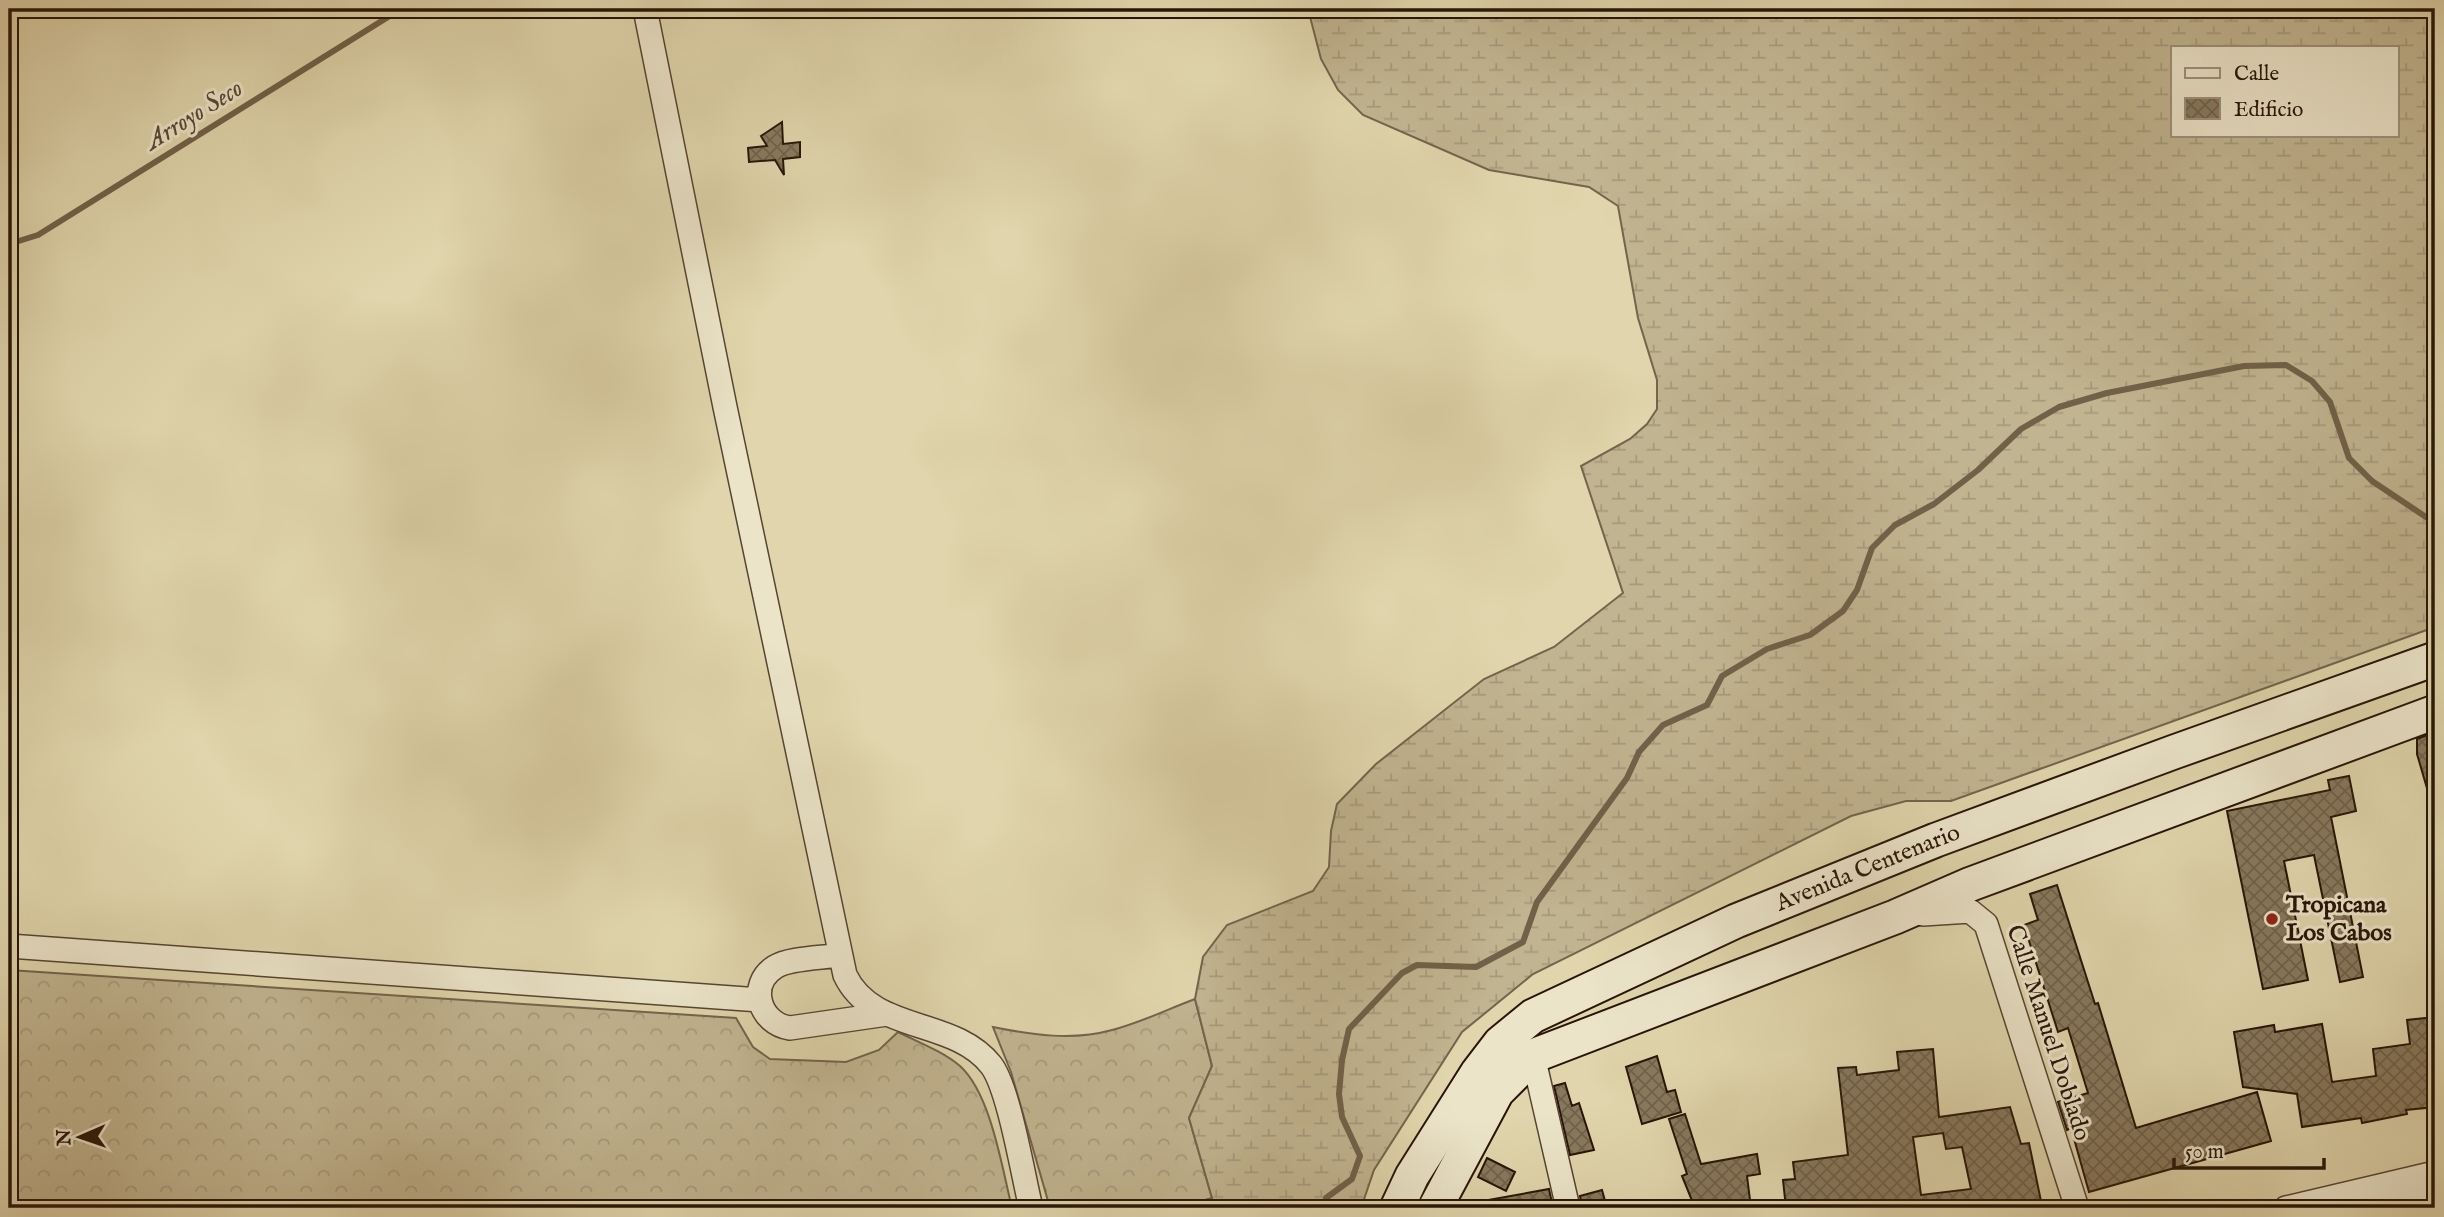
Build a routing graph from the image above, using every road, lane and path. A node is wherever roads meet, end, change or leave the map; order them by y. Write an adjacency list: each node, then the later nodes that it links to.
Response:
1 (645, 9): 6 (street)
2 (2435, 659): 13 (main road, Avenida Centenario)
3 (2435, 712): 4 (main road)
4 (1895, 917): 9 (main road); 16 (street, Calle Manuel Doblado)
5 (9, 946): 7 (street)
6 (840, 955): 7 (street); 8 (street)
7 (760, 1000): 8 (street)
8 (887, 1014): 12 (street)
9 (1533, 1056): 14 (main road); 15 (street)
10 (2435, 1173): 17 (street)
11 (2435, 1195): 18 (street)
12 (1031, 1208)
13 (1397, 1208)
14 (1435, 1208)
15 (1568, 1208)
16 (2077, 1208)
17 (2286, 1208)
18 (2379, 1208)

